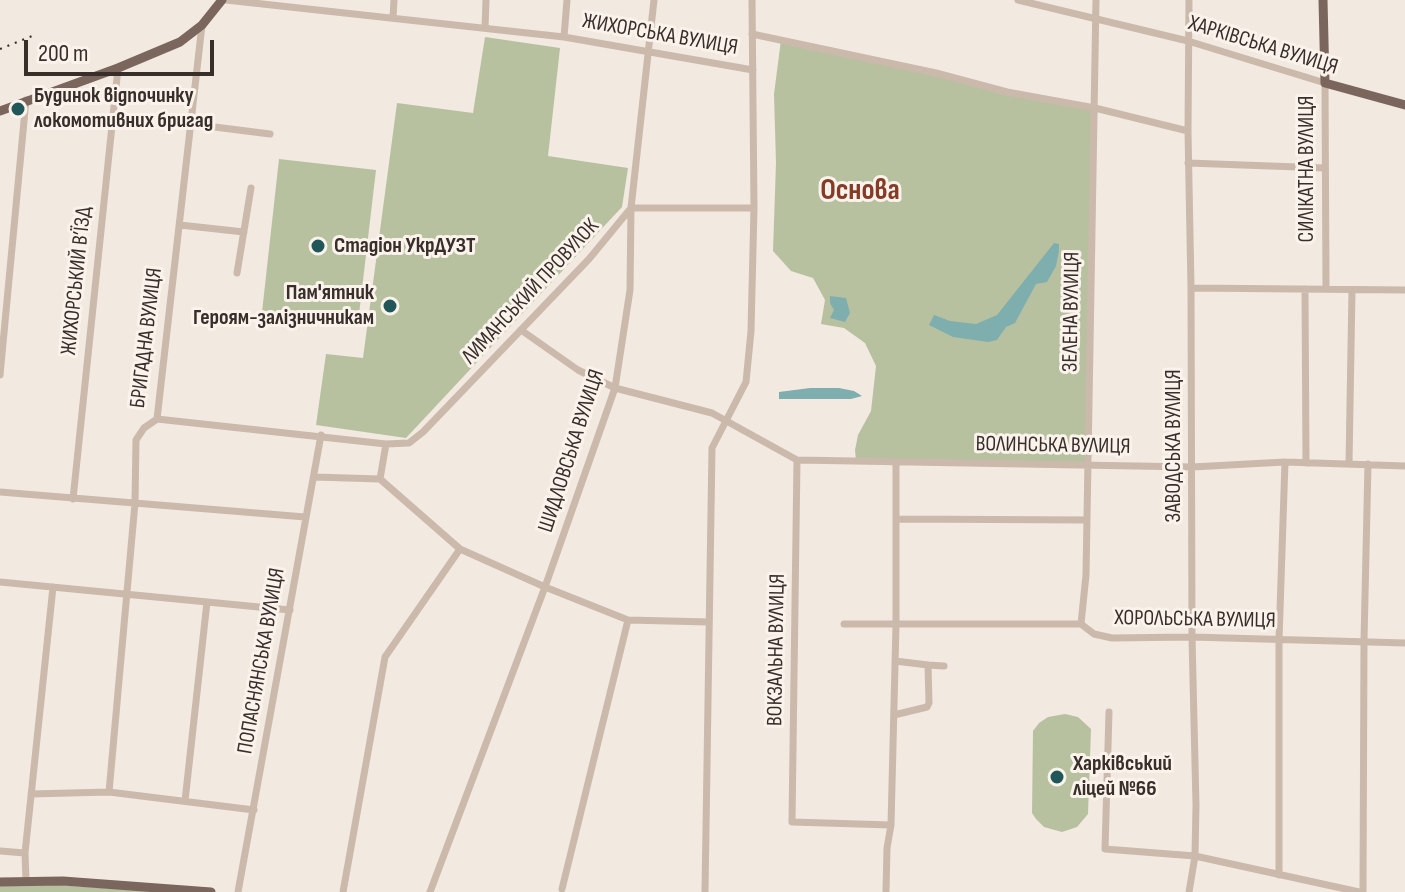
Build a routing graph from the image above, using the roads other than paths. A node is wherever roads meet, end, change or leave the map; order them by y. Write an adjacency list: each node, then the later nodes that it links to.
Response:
1 (224, 0): 11 (street, ЖИХОРСЬКА ВУЛИЦЯ); 13 (main road)
2 (394, 0): 11 (street)
3 (486, 0): 14 (street)
4 (567, 0): 16 (street)
5 (654, 0): 18 (street, ШИДЛОВСЬКА ВУЛИЦЯ)
6 (752, 0): 15 (street)
7 (1018, 0): 12 (street, ХАРКІВСЬКА ВУЛИЦЯ)
8 (1096, 0): 12 (street, ЗЕЛЕНА ВУЛИЦЯ)
9 (1189, 0): 17 (street, ЗАВОДСЬКА ВУЛИЦЯ)
10 (1323, 0): 21 (main road, СИЛІКАТНА ВУЛИЦЯ)
11 (393, 18): 14 (street, ЖИХОРСЬКА ВУЛИЦЯ)
12 (1096, 20): 17 (street, ХАРКІВСЬКА ВУЛИЦЯ); 24 (street, ЗЕЛЕНА ВУЛИЦЯ)
13 (202, 25): 19 (main road); 26 (street, БРИГАДНА ВУЛИЦЯ)
14 (485, 28): 16 (street, ЖИХОРСЬКА ВУЛИЦЯ)
15 (752, 34): 20 (street); 24 (street, ЖИХОРСЬКА ВУЛИЦЯ)
16 (564, 37): 18 (street, ЖИХОРСЬКА ВУЛИЦЯ)
17 (1188, 41): 21 (street, ХАРКІВСЬКА ВУЛИЦЯ); 27 (street, ЗАВОДСЬКА ВУЛИЦЯ)
18 (647, 51): 20 (street, ЖИХОРСЬКА ВУЛИЦЯ); 32 (street, ШИДЛОВСЬКА ВУЛИЦЯ)
19 (118, 68): 22 (main road); 61 (street, ЖИХОРСЬКИЙ В’ЇЗД)
20 (753, 70): 33 (street)
21 (1325, 83): 23 (main road, ХАРКІВСЬКА ВУЛИЦЯ); 30 (street, СИЛІКАТНА ВУЛИЦЯ)
22 (26, 100): 25 (main road); 43 (street)
23 (1405, 105)
24 (1095, 108): 27 (street, ЖИХОРСЬКА ВУЛИЦЯ); 54 (street, ЗЕЛЕНА ВУЛИЦЯ)
25 (0, 111)
26 (191, 124): 28 (street); 34 (street, БРИГАДНА ВУЛИЦЯ)
27 (1188, 131): 29 (street, ЗАВОДСЬКА ВУЛИЦЯ)
28 (270, 134)
29 (1188, 163): 30 (street); 37 (street, ЗАВОДСЬКА ВУЛИЦЯ)
30 (1325, 168): 39 (street, СИЛІКАТНА ВУЛИЦЯ)
31 (251, 188): 35 (street)
32 (631, 208): 33 (street); 42 (street, ЛИМАНСЬКИЙ ПРОВУЛОК); 44 (street, ШИДЛОВСЬКА ВУЛИЦЯ)
33 (754, 208): 46 (street)
34 (180, 225): 35 (street); 45 (street, БРИГАДНА ВУЛИЦЯ)
35 (244, 232): 36 (street)
36 (237, 273)
37 (1191, 288): 38 (street); 57 (street, ЗАВОДСЬКА ВУЛИЦЯ)
38 (1305, 289): 39 (street); 52 (street)
39 (1326, 289): 40 (street)
40 (1352, 290): 41 (street); 53 (street)
41 (1405, 290)
42 (521, 330): 44 (street); 48 (street, ЛИМАНСЬКИЙ ПРОВУЛОК)
43 (0, 375)
44 (615, 388): 46 (street); 69 (street, ШИДЛОВСЬКА ВУЛИЦЯ)
45 (157, 419): 47 (street); 62 (street, БРИГАДНА ВУЛИЦЯ)
46 (726, 422): 49 (street); 74 (street)
47 (321, 435): 48 (street); 58 (street, ПОПАСНЯНСЬКА ВУЛИЦЯ)
48 (386, 444): 59 (street)
49 (797, 460): 50 (street, ВОЛИНСЬКА ВУЛИЦЯ); 91 (street, ВОКЗАЛЬНА ВУЛИЦЯ)
50 (896, 462): 54 (street, ВОЛИНСЬКА ВУЛИЦЯ); 64 (street)
51 (1285, 462): 52 (street, ВОЛИНСЬКА ВУЛИЦЯ); 57 (street, ВОЛИНСЬКА ВУЛИЦЯ); 79 (street)
52 (1306, 463): 53 (street, ВОЛИНСЬКА ВУЛИЦЯ)
53 (1349, 463): 55 (street, ВОЛИНСЬКА ВУЛИЦЯ)
54 (1087, 464): 57 (street, ВОЛИНСЬКА ВУЛИЦЯ); 65 (street, ЗЕЛЕНА ВУЛИЦЯ)
55 (1368, 464): 56 (street, ВОЛИНСЬКА ВУЛИЦЯ); 80 (street)
56 (1405, 466)
57 (1192, 467): 78 (street, ЗАВОДСЬКА ВУЛИЦЯ)
58 (314, 477): 59 (street); 63 (street, ПОПАСНЯНСЬКА ВУЛИЦЯ)
59 (380, 479): 66 (street)
60 (0, 492): 61 (street)
61 (73, 499): 62 (street)
62 (135, 503): 63 (street); 70 (street, БРИГАДНА ВУЛИЦЯ)
63 (305, 517): 72 (street, ПОПАСНЯНСЬКА ВУЛИЦЯ)
64 (897, 519): 65 (street); 77 (street)
65 (1087, 520): 76 (street, ЗЕЛЕНА ВУЛИЦЯ)
66 (460, 549): 69 (street); 101 (street)
67 (0, 582): 68 (street)
68 (53, 587): 70 (street); 88 (street)
69 (545, 587): 73 (street); 102 (street, ШИДЛОВСЬКА ВУЛИЦЯ)
70 (127, 595): 71 (street); 87 (street, БРИГАДНА ВУЛИЦЯ)
71 (207, 602): 72 (street); 89 (street)
72 (290, 610): 90 (street, ПОПАСНЯНСЬКА ВУЛИЦЯ)
73 (628, 620): 74 (street); 98 (street)
74 (709, 622): 103 (street)
75 (844, 624): 77 (street, ХОРОЛЬСЬКА ВУЛИЦЯ)
76 (1081, 624): 77 (street, ХОРОЛЬСЬКА ВУЛИЦЯ); 78 (street, ХОРОЛЬСЬКА ВУЛИЦЯ)
77 (896, 625): 82 (street)
78 (1192, 637): 79 (street, ХОРОЛЬСЬКА ВУЛИЦЯ); 94 (street, ЗАВОДСЬКА ВУЛИЦЯ)
79 (1279, 640): 80 (street, ХОРОЛЬСЬКА ВУЛИЦЯ); 95 (street)
80 (1364, 641): 81 (street, ХОРОЛЬСЬКА ВУЛИЦЯ); 106 (street)
81 (1405, 643)
82 (895, 661): 83 (street); 86 (street)
83 (928, 665): 84 (street); 86 (street)
84 (944, 666)
85 (1109, 712): 94 (street)
86 (894, 715): 91 (street)
87 (109, 792): 88 (street); 89 (street)
88 (31, 794): 93 (street)
89 (185, 801): 90 (street)
90 (254, 810): 100 (street, ПОПАСНЯНСЬКА ВУЛИЦЯ)
91 (891, 825): 104 (street)
92 (0, 851): 93 (street)
93 (25, 853): 96 (street)
94 (1195, 856): 95 (street); 105 (street, ЗАВОДСЬКА ВУЛИЦЯ)
95 (1279, 875): 106 (street)
96 (26, 880): 97 (main road); 99 (main road)
97 (0, 882)
98 (562, 889)
99 (211, 892)
100 (238, 892)
101 (343, 892)
102 (430, 892)
103 (705, 892)
104 (886, 892)
105 (1189, 892)
106 (1361, 892)

